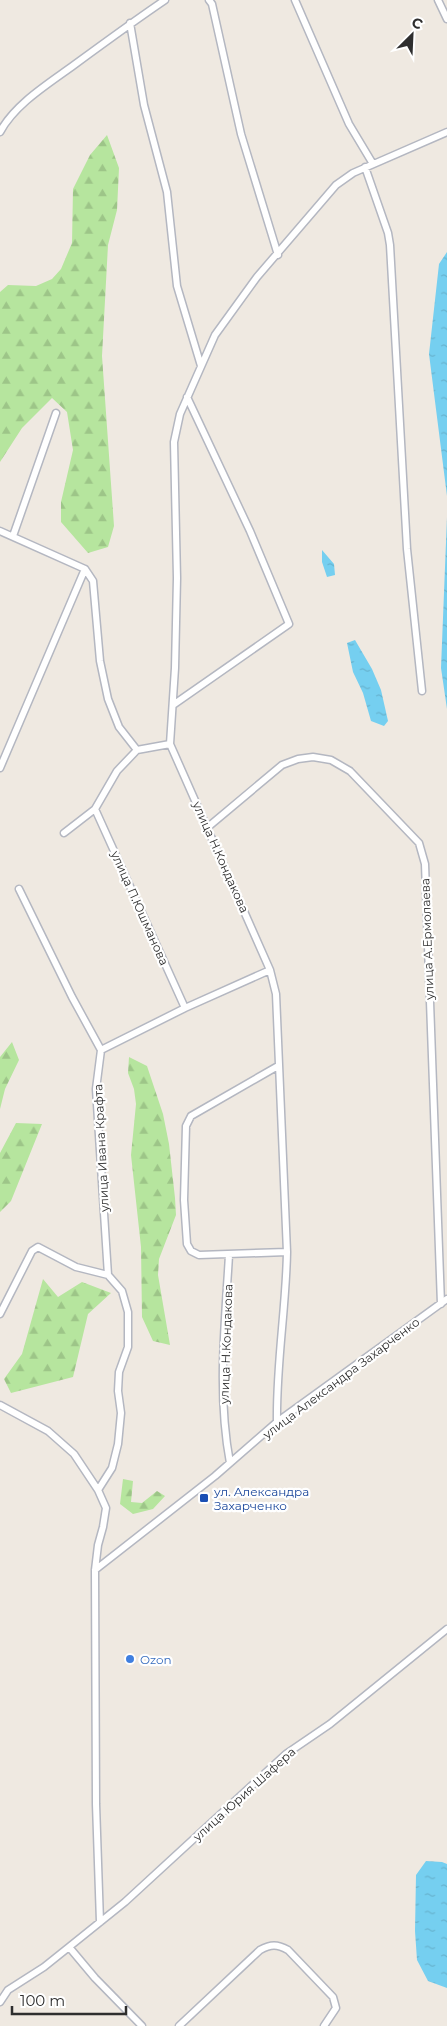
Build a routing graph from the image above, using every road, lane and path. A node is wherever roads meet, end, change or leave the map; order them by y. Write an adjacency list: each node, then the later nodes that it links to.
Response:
1 (165, 0): 6 (street)
2 (209, 0): 11 (street)
3 (295, 0): 9 (street)
4 (438, 0): 5 (street)
5 (447, 19)
6 (130, 23): 7 (street); 12 (street)
7 (0, 132)
8 (447, 132): 9 (street)
9 (373, 164): 10 (street)
10 (365, 167): 11 (street); 18 (street)
11 (278, 255): 12 (street)
12 (200, 366): 13 (street)
13 (187, 397): 19 (street); 19 (street)
14 (56, 413): 16 (street)
15 (0, 531): 16 (street)
16 (13, 536): 17 (street)
17 (85, 568): 21 (street); 22 (street)
18 (422, 691)
19 (173, 705): 20 (street)
20 (170, 744): 21 (street); 24 (street, улица Н.Кондакова)
21 (137, 750): 23 (street)
22 (0, 768)
23 (95, 809): 25 (street); 28 (street, улица П.Юшманова)
24 (208, 827): 27 (street, улица Н.Кондакова); 35 (street, улица А.Ермолаева)
25 (64, 833)
26 (19, 889): 29 (street)
27 (270, 970): 28 (street); 30 (street, улица Н.Кондакова)
28 (185, 1008): 29 (street)
29 (101, 1050): 33 (street, улица Ивана Крафта)
30 (278, 1066): 31 (street, улица Н.Кондакова); 32 (street)
31 (287, 1252): 32 (street); 38 (street, улица Н.Кондакова)
32 (229, 1255): 39 (street, улица Н.Кондакова)
33 (108, 1275): 36 (street); 40 (street)
34 (447, 1298): 35 (street, улица Александра Захарченко)
35 (441, 1304): 38 (street, улица Александра Захарченко)
36 (0, 1314)
37 (0, 1404): 40 (street)
38 (277, 1422): 39 (street, улица Александра Захарченко)
39 (230, 1462): 41 (street, улица Александра Захарченко)
40 (98, 1490): 41 (street)
41 (95, 1570): 43 (street)
42 (447, 1629): 43 (street, улица Юрия Шафера)
43 (100, 1922): 44 (street, улица Юрия Шафера)
44 (69, 1947): 45 (street, улица Юрия Шафера); 46 (street)
45 (0, 2002)
46 (142, 2026)
47 (179, 2026): 48 (street)
48 (324, 2026)

